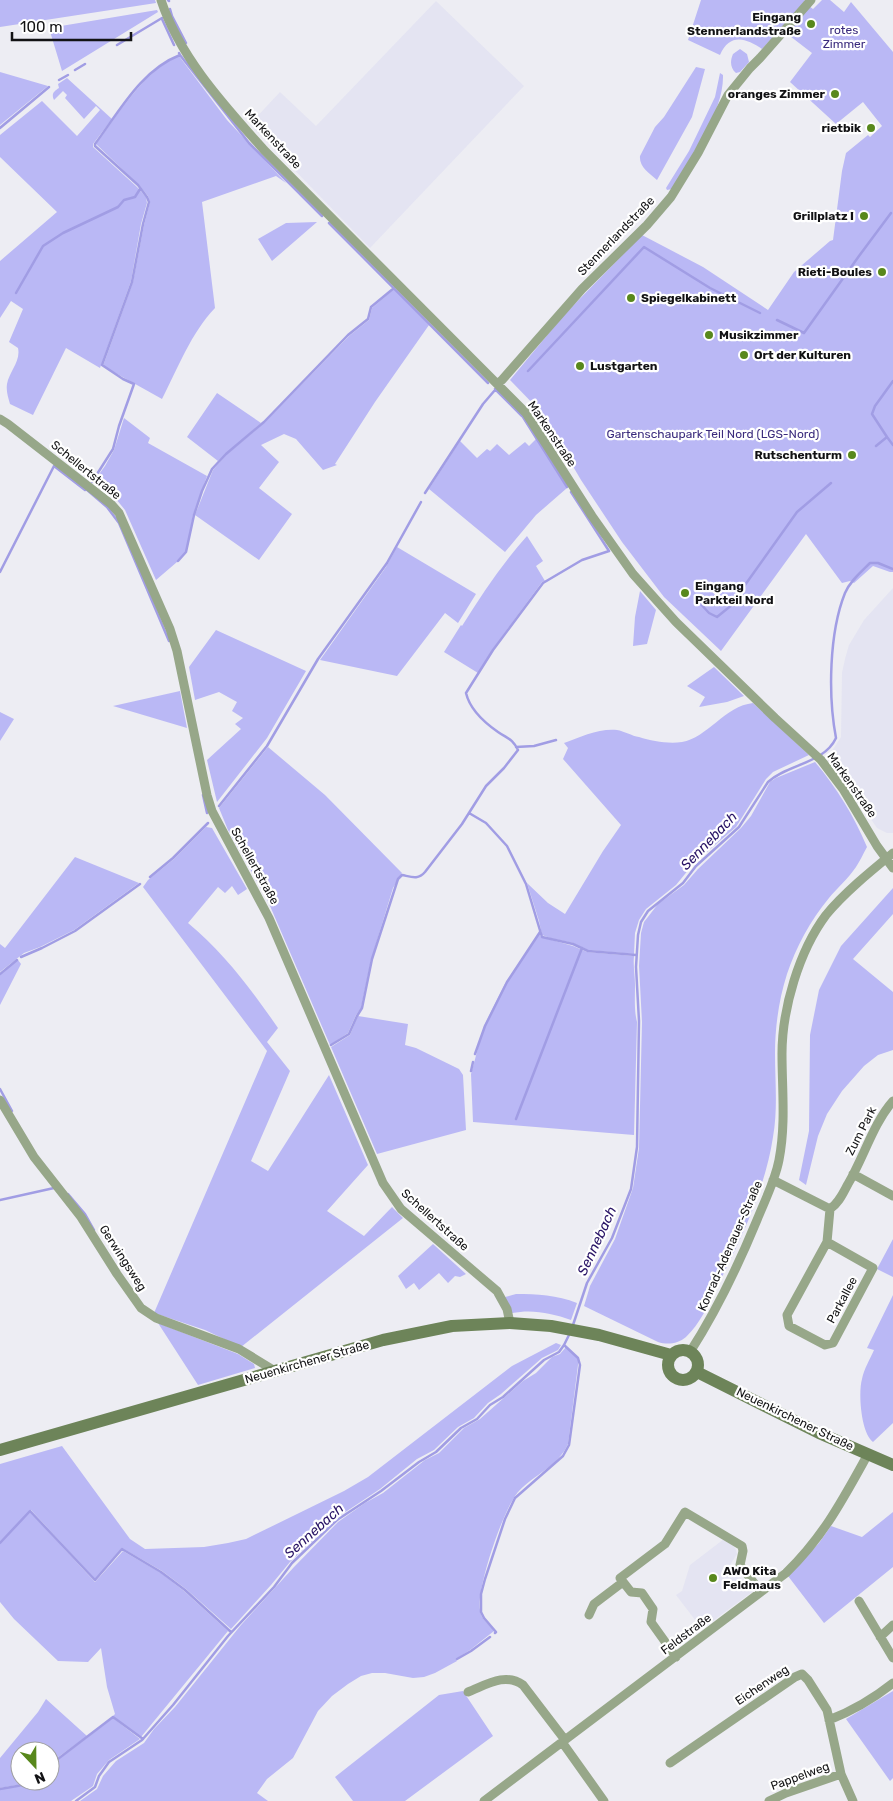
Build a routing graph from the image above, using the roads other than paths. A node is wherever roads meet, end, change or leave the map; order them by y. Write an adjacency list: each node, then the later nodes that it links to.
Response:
1 (161, 0): 3 (street, Markenstraße)
2 (810, 0): 3 (street, Stennerlandstraße)
3 (497, 384): 5 (street, Markenstraße)
4 (0, 419): 14 (street, Schellertstraße)
5 (889, 856): 6 (street, Markenstraße); 10 (street, Konrad-Adenauer-Straße)
6 (893, 868)
7 (0, 1100): 17 (street, Gerwingsweg)
8 (893, 1101): 9 (street, Zum Park)
9 (854, 1174): 11 (street, Zum Park); 12 (street, Zum Park)
10 (774, 1180): 12 (street); 15 (street, Konrad-Adenauer-Straße)
11 (893, 1196)
12 (830, 1209): 13 (street, Parkallee)
13 (827, 1242): 13 (street, Parkallee)
14 (510, 1323): 16 (street, Neuenkirchener Straße); 17 (street, Neuenkirchener Straße)
15 (690, 1352): 16 (street); 18 (street)
16 (669, 1360): 18 (street)
17 (275, 1371): 19 (street, Neuenkirchener Straße)
18 (697, 1372): 20 (street, Neuenkirchener Straße)
19 (0, 1450)
20 (868, 1454): 21 (street, Neuenkirchener Straße); 23 (street, Feldstraße)
21 (893, 1465)
22 (623, 1582): 23 (street); 25 (street); 28 (street)
23 (761, 1592): 28 (street, Feldstraße)
24 (859, 1601): 27 (street)
25 (589, 1615)
26 (893, 1626): 27 (street)
27 (880, 1637): 29 (street)
28 (676, 1657): 33 (street, Feldstraße)
29 (893, 1658)
30 (893, 1683): 32 (street)
31 (468, 1692): 33 (street)
32 (829, 1720): 34 (street, Eichenweg); 35 (street, Eichenweg)
33 (563, 1741): 36 (street, Feldstraße); 37 (street)
34 (670, 1763)
35 (841, 1774): 38 (street, Pappelweg); 39 (street, Eichenweg)
36 (484, 1801)
37 (604, 1801)
38 (769, 1801)
39 (853, 1801)

